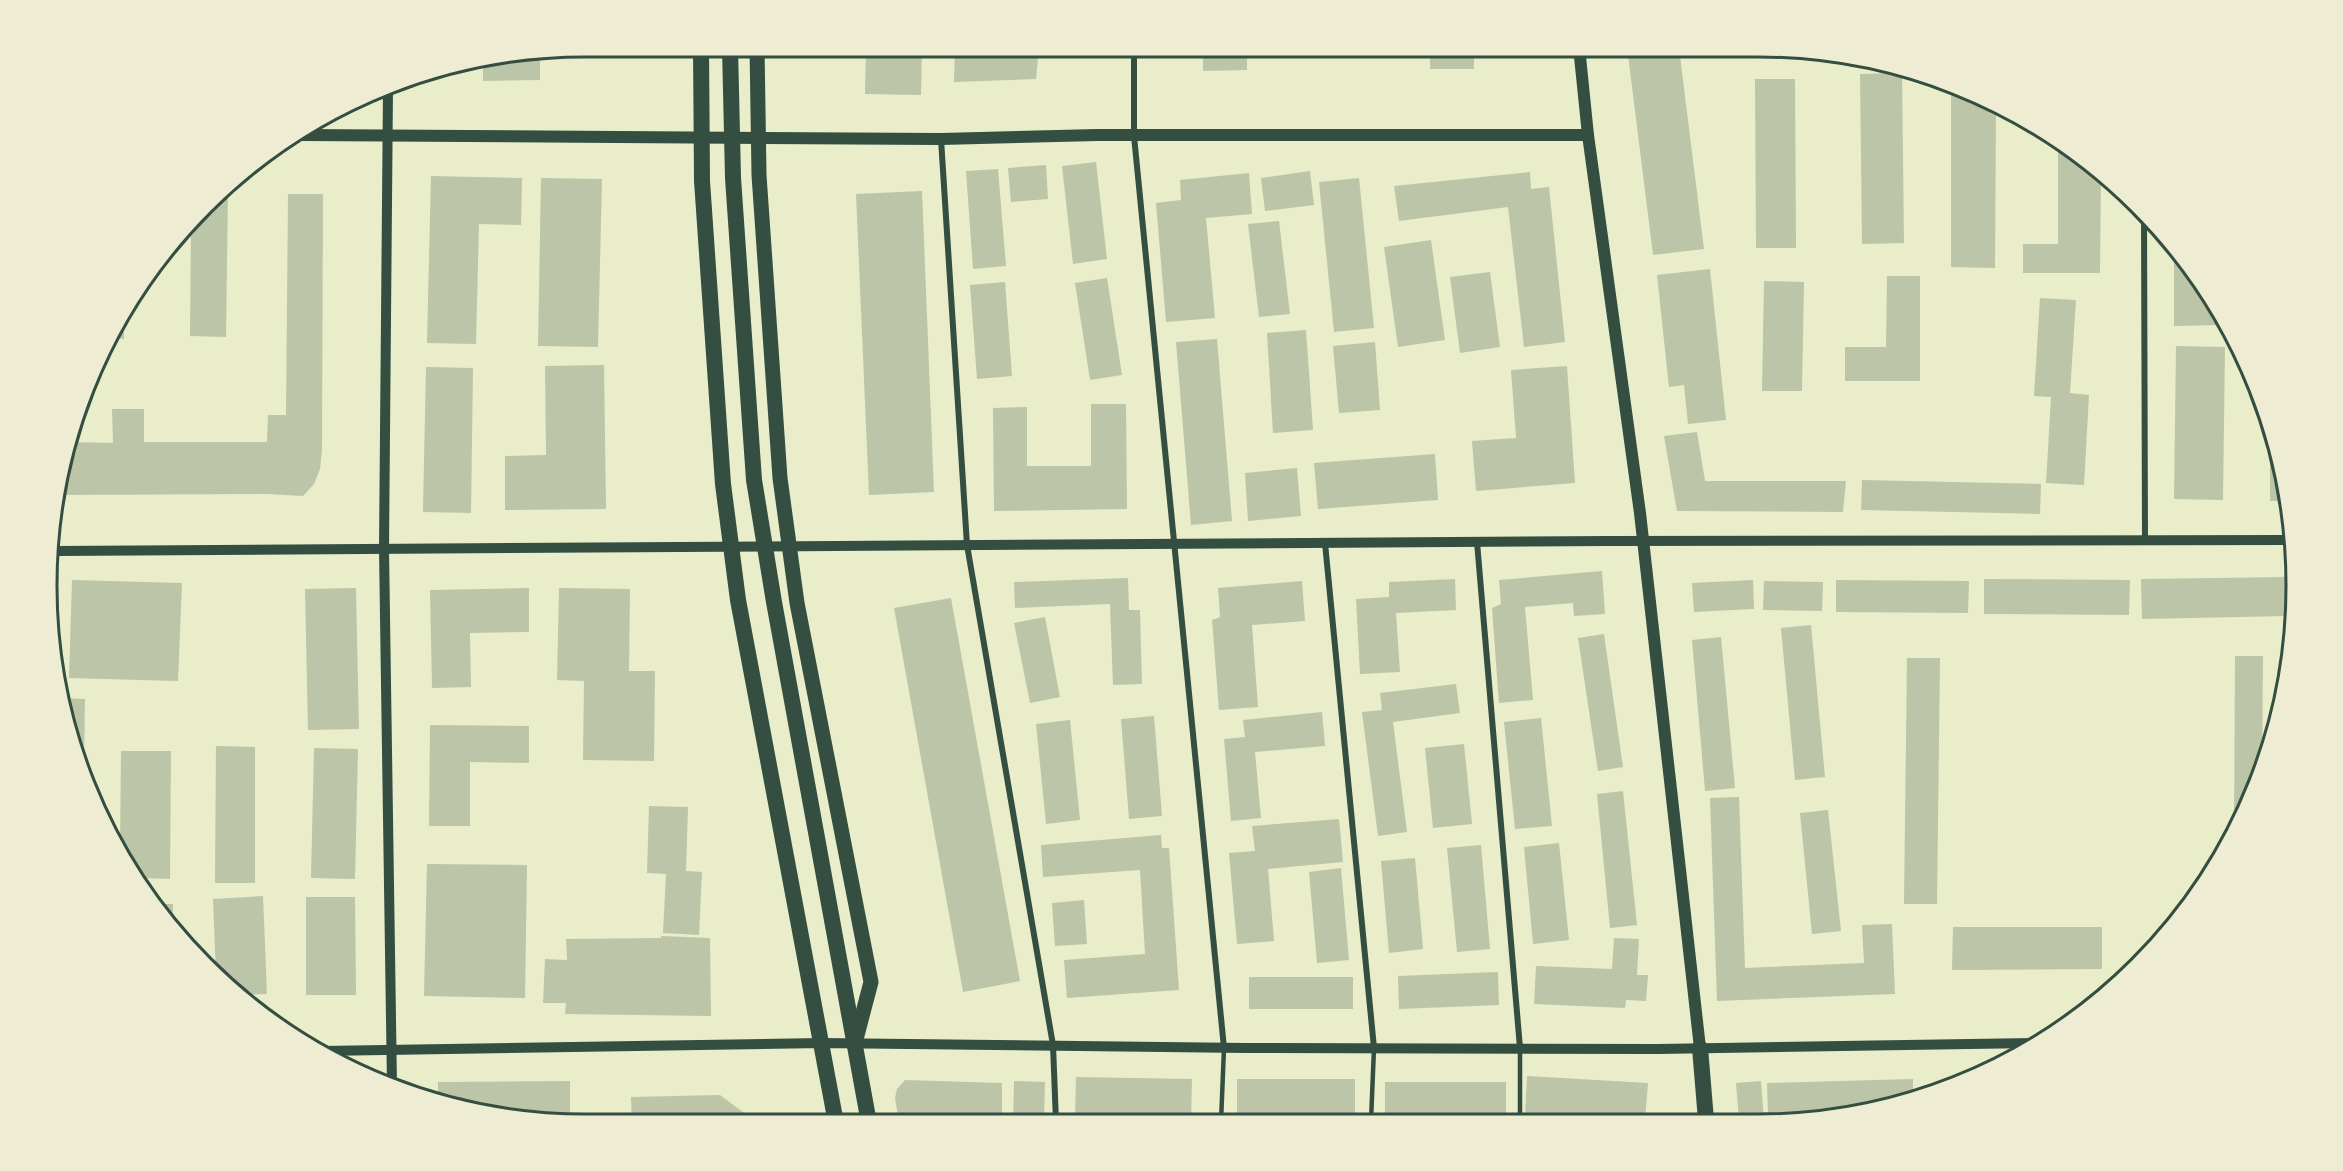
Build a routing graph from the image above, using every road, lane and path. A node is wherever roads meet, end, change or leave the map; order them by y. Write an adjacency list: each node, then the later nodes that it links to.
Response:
1 (701, 57): 11 (highway)
2 (730, 57): 12 (highway)
3 (757, 57): 13 (main road)
4 (1134, 57): 10 (street)
5 (1580, 57): 8 (main road)
6 (388, 95): 9 (street)
7 (310, 135): 9 (main road)
8 (1588, 135): 10 (main road); 17 (main road)
9 (388, 136): 11 (main road); 26 (street)
10 (1134, 136): 14 (main road); 21 (street)
11 (702, 138): 12 (main road); 24 (highway)
12 (732, 138): 13 (main road); 25 (highway)
13 (758, 138): 14 (main road); 23 (main road)
14 (940, 139): 22 (street)
15 (2144, 226): 18 (street)
16 (2284, 540): 18 (street)
17 (1643, 541): 18 (street); 19 (street); 35 (main road)
18 (2145, 541)
19 (1477, 542): 20 (street); 34 (street)
20 (1324, 543): 21 (street); 33 (street)
21 (1173, 544): 22 (street); 32 (street)
22 (967, 545): 23 (street); 31 (street)
23 (790, 546): 25 (street); 30 (main road)
24 (731, 547): 25 (street); 26 (street); 28 (highway)
25 (765, 547): 30 (highway)
26 (384, 549): 27 (street); 37 (street)
27 (58, 551)
28 (821, 1043): 30 (street); 37 (street); 39 (highway)
29 (2022, 1043): 35 (street)
30 (855, 1044): 31 (street); 40 (highway)
31 (1053, 1045): 32 (street); 41 (street)
32 (1224, 1048): 33 (street); 42 (lane)
33 (1374, 1048): 34 (street); 43 (lane)
34 (1520, 1048): 35 (street); 44 (lane)
35 (1700, 1048): 45 (highway)
36 (336, 1051): 37 (street)
37 (392, 1051): 38 (street)
38 (392, 1077)
39 (834, 1114)
40 (868, 1114)
41 (1056, 1114)
42 (1221, 1114)
43 (1371, 1114)
44 (1520, 1114)
45 (1706, 1114)

